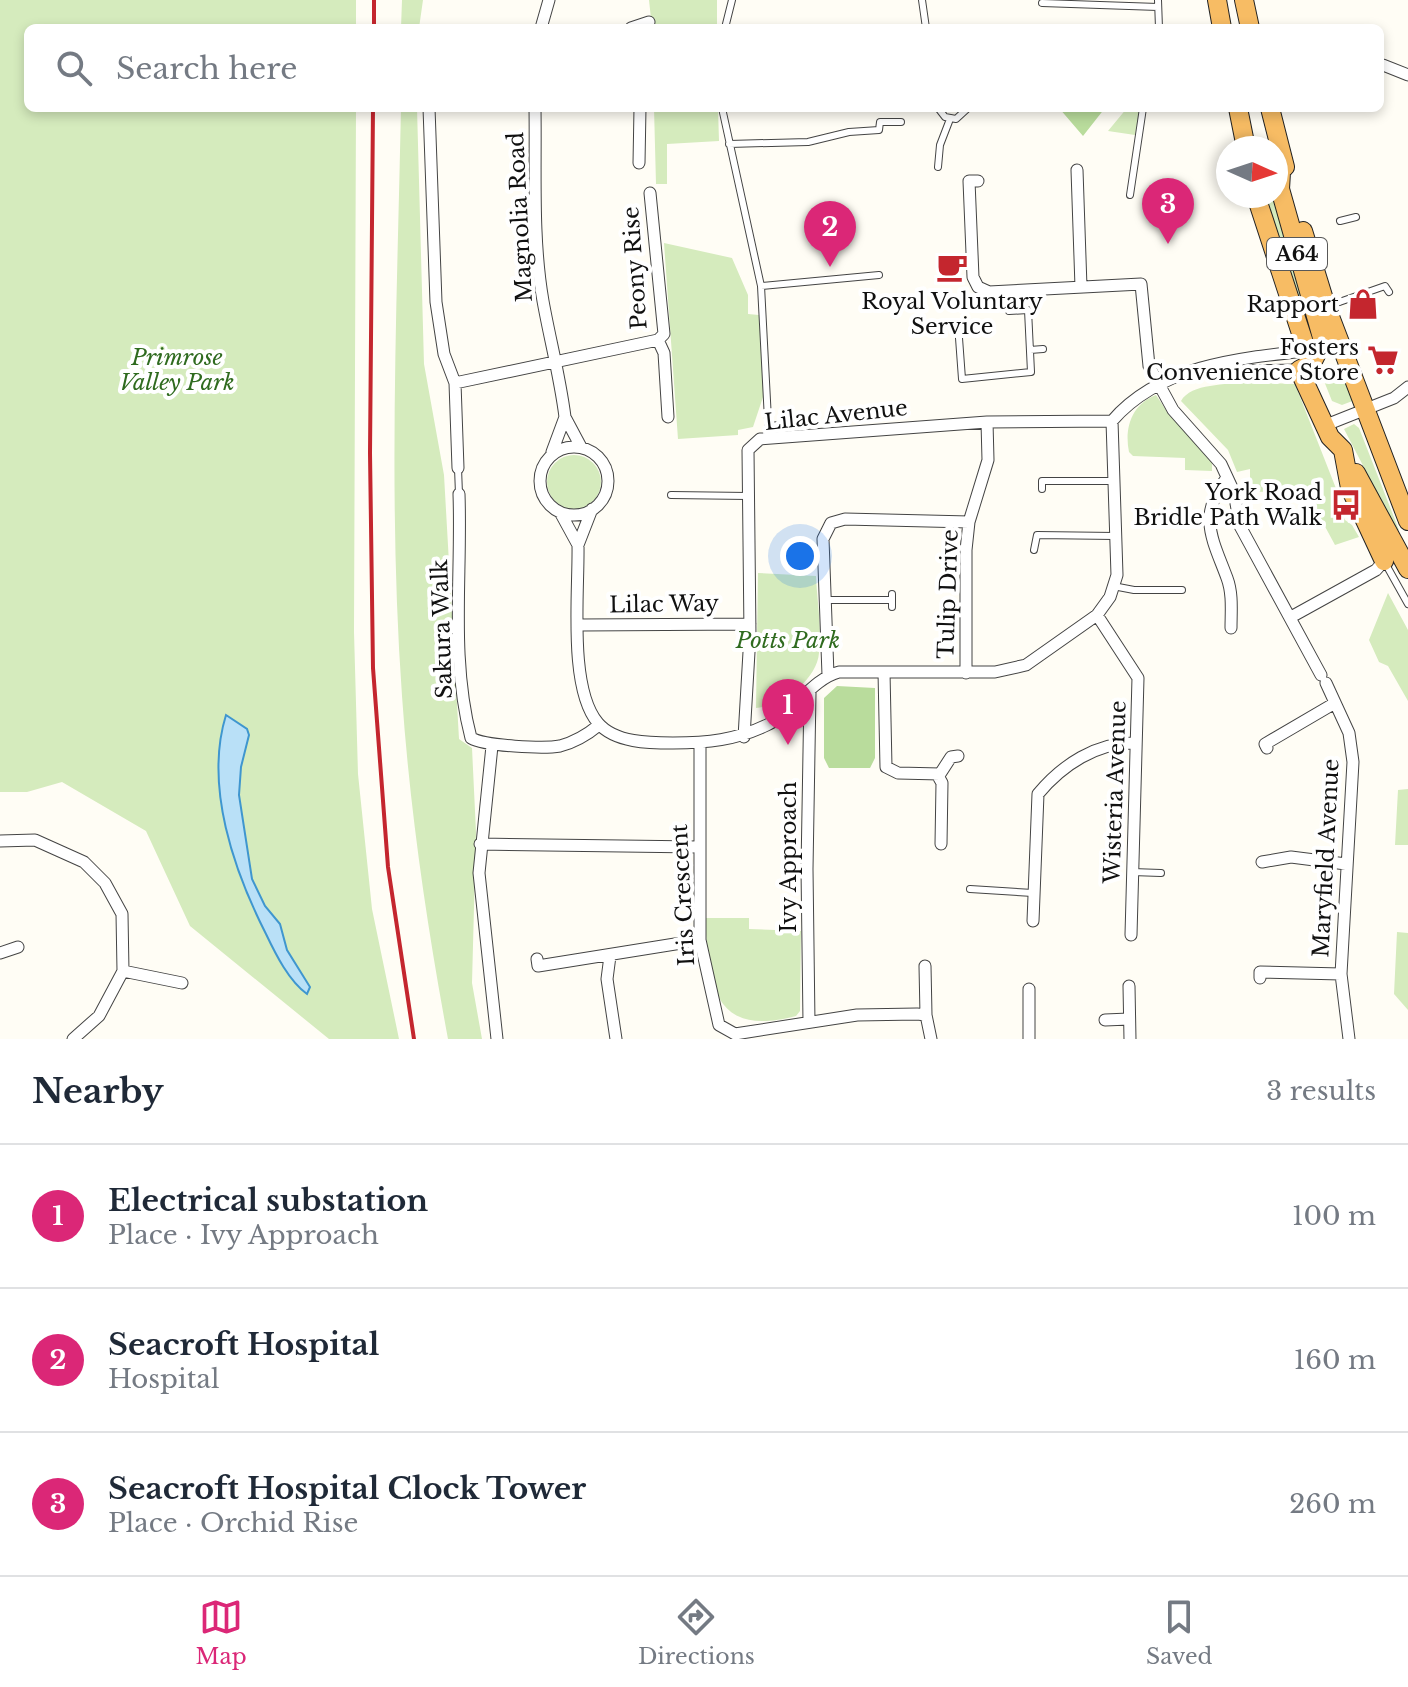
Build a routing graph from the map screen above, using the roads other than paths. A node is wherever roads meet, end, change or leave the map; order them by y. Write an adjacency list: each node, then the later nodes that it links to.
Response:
1 (549, 0): 9 (street)
2 (732, 0): 11 (lane)
3 (922, 0): 12 (lane)
4 (1217, 0): 14 (highway)
5 (1244, 0): 15 (highway)
6 (1042, 3): 7 (lane)
7 (1158, 4): 13 (lane)
8 (649, 22): 10 (street)
9 (542, 24)
10 (643, 24)
11 (726, 24)
12 (925, 24)
13 (1159, 24)
14 (1221, 24)
15 (1249, 24)
16 (1384, 65): 17 (street)
17 (1408, 75)
18 (429, 112): 58 (street, Sakura Walk)
19 (535, 112): 55 (street, Magnolia Road)
20 (640, 112): 32 (street)
21 (723, 112): 31 (lane)
22 (942, 112): 27 (lane)
23 (965, 112): 27 (lane)
24 (1142, 112): 38 (lane)
25 (1239, 112): 29 (highway)
26 (1271, 112): 30 (highway, A64)
27 (950, 119): 33 (lane)
28 (901, 122): 31 (lane)
29 (1244, 136)
30 (1277, 136)
31 (729, 144): 44 (lane)
32 (639, 163)
33 (938, 167)
34 (1077, 170): 45 (street)
35 (1288, 176): 47 (highway, A64)
36 (978, 181): 45 (street)
37 (650, 193): 50 (street, Peony Rise)
38 (1130, 195)
39 (1260, 208): 54 (highway, A64)
40 (1285, 208): 54 (highway, A64)
41 (1356, 217): 42 (lane)
42 (1340, 221)
43 (879, 275): 44 (lane)
44 (761, 286): 67 (lane)
45 (1081, 287): 57 (street, Maryfield Avenue)
46 (1389, 292): 47 (lane)
47 (1326, 306): 51 (highway, A64)
48 (1009, 311): 53 (lane)
49 (959, 338): 53 (lane)
50 (658, 340): 55 (street, Peony Rise); 62 (street, Peony Rise)
51 (1341, 347): 54 (street); 60 (highway, A64)
52 (1043, 349): 53 (lane)
53 (1030, 350)
54 (1309, 359): 56 (street); 56 (street); 66 (highway, A64); 70 (highway, A64)
55 (558, 362): 58 (street); 61 (street, Magnolia Road)
56 (1220, 365): 57 (street)
57 (1160, 382): 63 (street); 73 (street, Maryfield Avenue)
58 (455, 383): 72 (street, Sakura Walk)
59 (1408, 387): 60 (street)
60 (1365, 409): 66 (street); 81 (highway, A64)
61 (565, 417): 69 (street, Magnolia Road); 71 (street, Magnolia Road)
62 (668, 417)
63 (1112, 421): 65 (street); 74 (street)
64 (805, 423): 67 (lane)
65 (982, 423): 68 (street, Lilac Avenue); 82 (street, Tulip Drive)
66 (1331, 423): 70 (highway, A64)
67 (768, 426): 68 (lane)
68 (769, 439): 78 (street, Lilac Avenue)
69 (581, 447): 71 (street); 79 (street, Magnolia Road)
70 (1343, 450): 86 (highway, A64); 87 (highway, A64)
71 (550, 456): 80 (street, Magnolia Road)
72 (458, 468): 76 (lane, Sakura Walk)
73 (1226, 479): 94 (street, Maryfield Avenue); 97 (street)
74 (1113, 481): 75 (lane); 83 (street)
75 (1042, 489)
76 (459, 494): 107 (street, Sakura Walk)
77 (671, 495): 78 (lane)
78 (748, 496): 95 (street, Lilac Avenue)
79 (593, 509): 80 (street); 84 (street, Magnolia Road)
80 (560, 512): 84 (street, Magnolia Road)
81 (1408, 521)
82 (969, 522): 90 (street); 99 (street, Tulip Drive)
83 (1115, 536): 85 (lane); 88 (street)
84 (578, 545): 96 (street, Magnolia Road)
85 (1034, 550)
86 (1384, 561): 92 (lane, A64); 94 (street)
87 (1408, 569)
88 (1113, 586): 89 (lane); 93 (street)
89 (1182, 590)
90 (825, 600): 91 (lane); 100 (street)
91 (892, 600)
92 (1408, 604)
93 (1097, 615): 99 (street); 106 (street, Wisteria Avenue)
94 (1291, 617): 102 (street, Maryfield Avenue)
95 (750, 624): 96 (street, Lilac Way); 104 (street, Lilac Avenue)
96 (580, 625): 103 (street, Magnolia Road)
97 (1231, 628)
98 (884, 672): 99 (street); 100 (street); 110 (street)
99 (966, 673)
100 (828, 675): 101 (street)
101 (810, 693): 104 (street); 138 (street, Ivy Approach)
102 (1335, 703): 108 (street); 116 (street, Maryfield Avenue)
103 (599, 725): 105 (street); 107 (street)
104 (744, 737): 105 (street)
105 (700, 743): 114 (street, Iris Crescent)
106 (1135, 743): 117 (street, Wisteria Avenue); 120 (street)
107 (492, 746): 112 (street)
108 (1267, 748)
109 (958, 756): 110 (street)
110 (937, 774): 113 (street)
111 (0, 841): 129 (street)
112 (480, 844): 114 (street); 140 (street)
113 (941, 844)
114 (698, 847): 123 (street, Iris Crescent)
115 (1262, 862): 116 (street)
116 (1346, 864): 130 (street, Maryfield Avenue)
117 (1132, 872): 118 (lane); 122 (street, Wisteria Avenue)
118 (1161, 873)
119 (970, 889): 120 (lane)
120 (1033, 893): 121 (street)
121 (1033, 921)
122 (1131, 935)
123 (700, 940): 126 (street); 138 (street, Iris Crescent)
124 (18, 947): 125 (street)
125 (0, 953)
126 (610, 956): 127 (street); 141 (street)
127 (537, 959)
128 (925, 966): 135 (street)
129 (123, 971): 132 (street); 139 (street)
130 (1341, 974): 131 (street); 145 (street, Maryfield Avenue)
131 (1260, 978)
132 (182, 983)
133 (1129, 986): 136 (street)
134 (1029, 989): 143 (street)
135 (926, 1015): 138 (street, Iris Crescent); 142 (street)
136 (1129, 1019): 137 (street); 144 (street)
137 (1105, 1020)
138 (809, 1022)
139 (73, 1039)
140 (497, 1039)
141 (616, 1039)
142 (931, 1039)
143 (1029, 1039)
144 (1130, 1039)
145 (1349, 1039)

